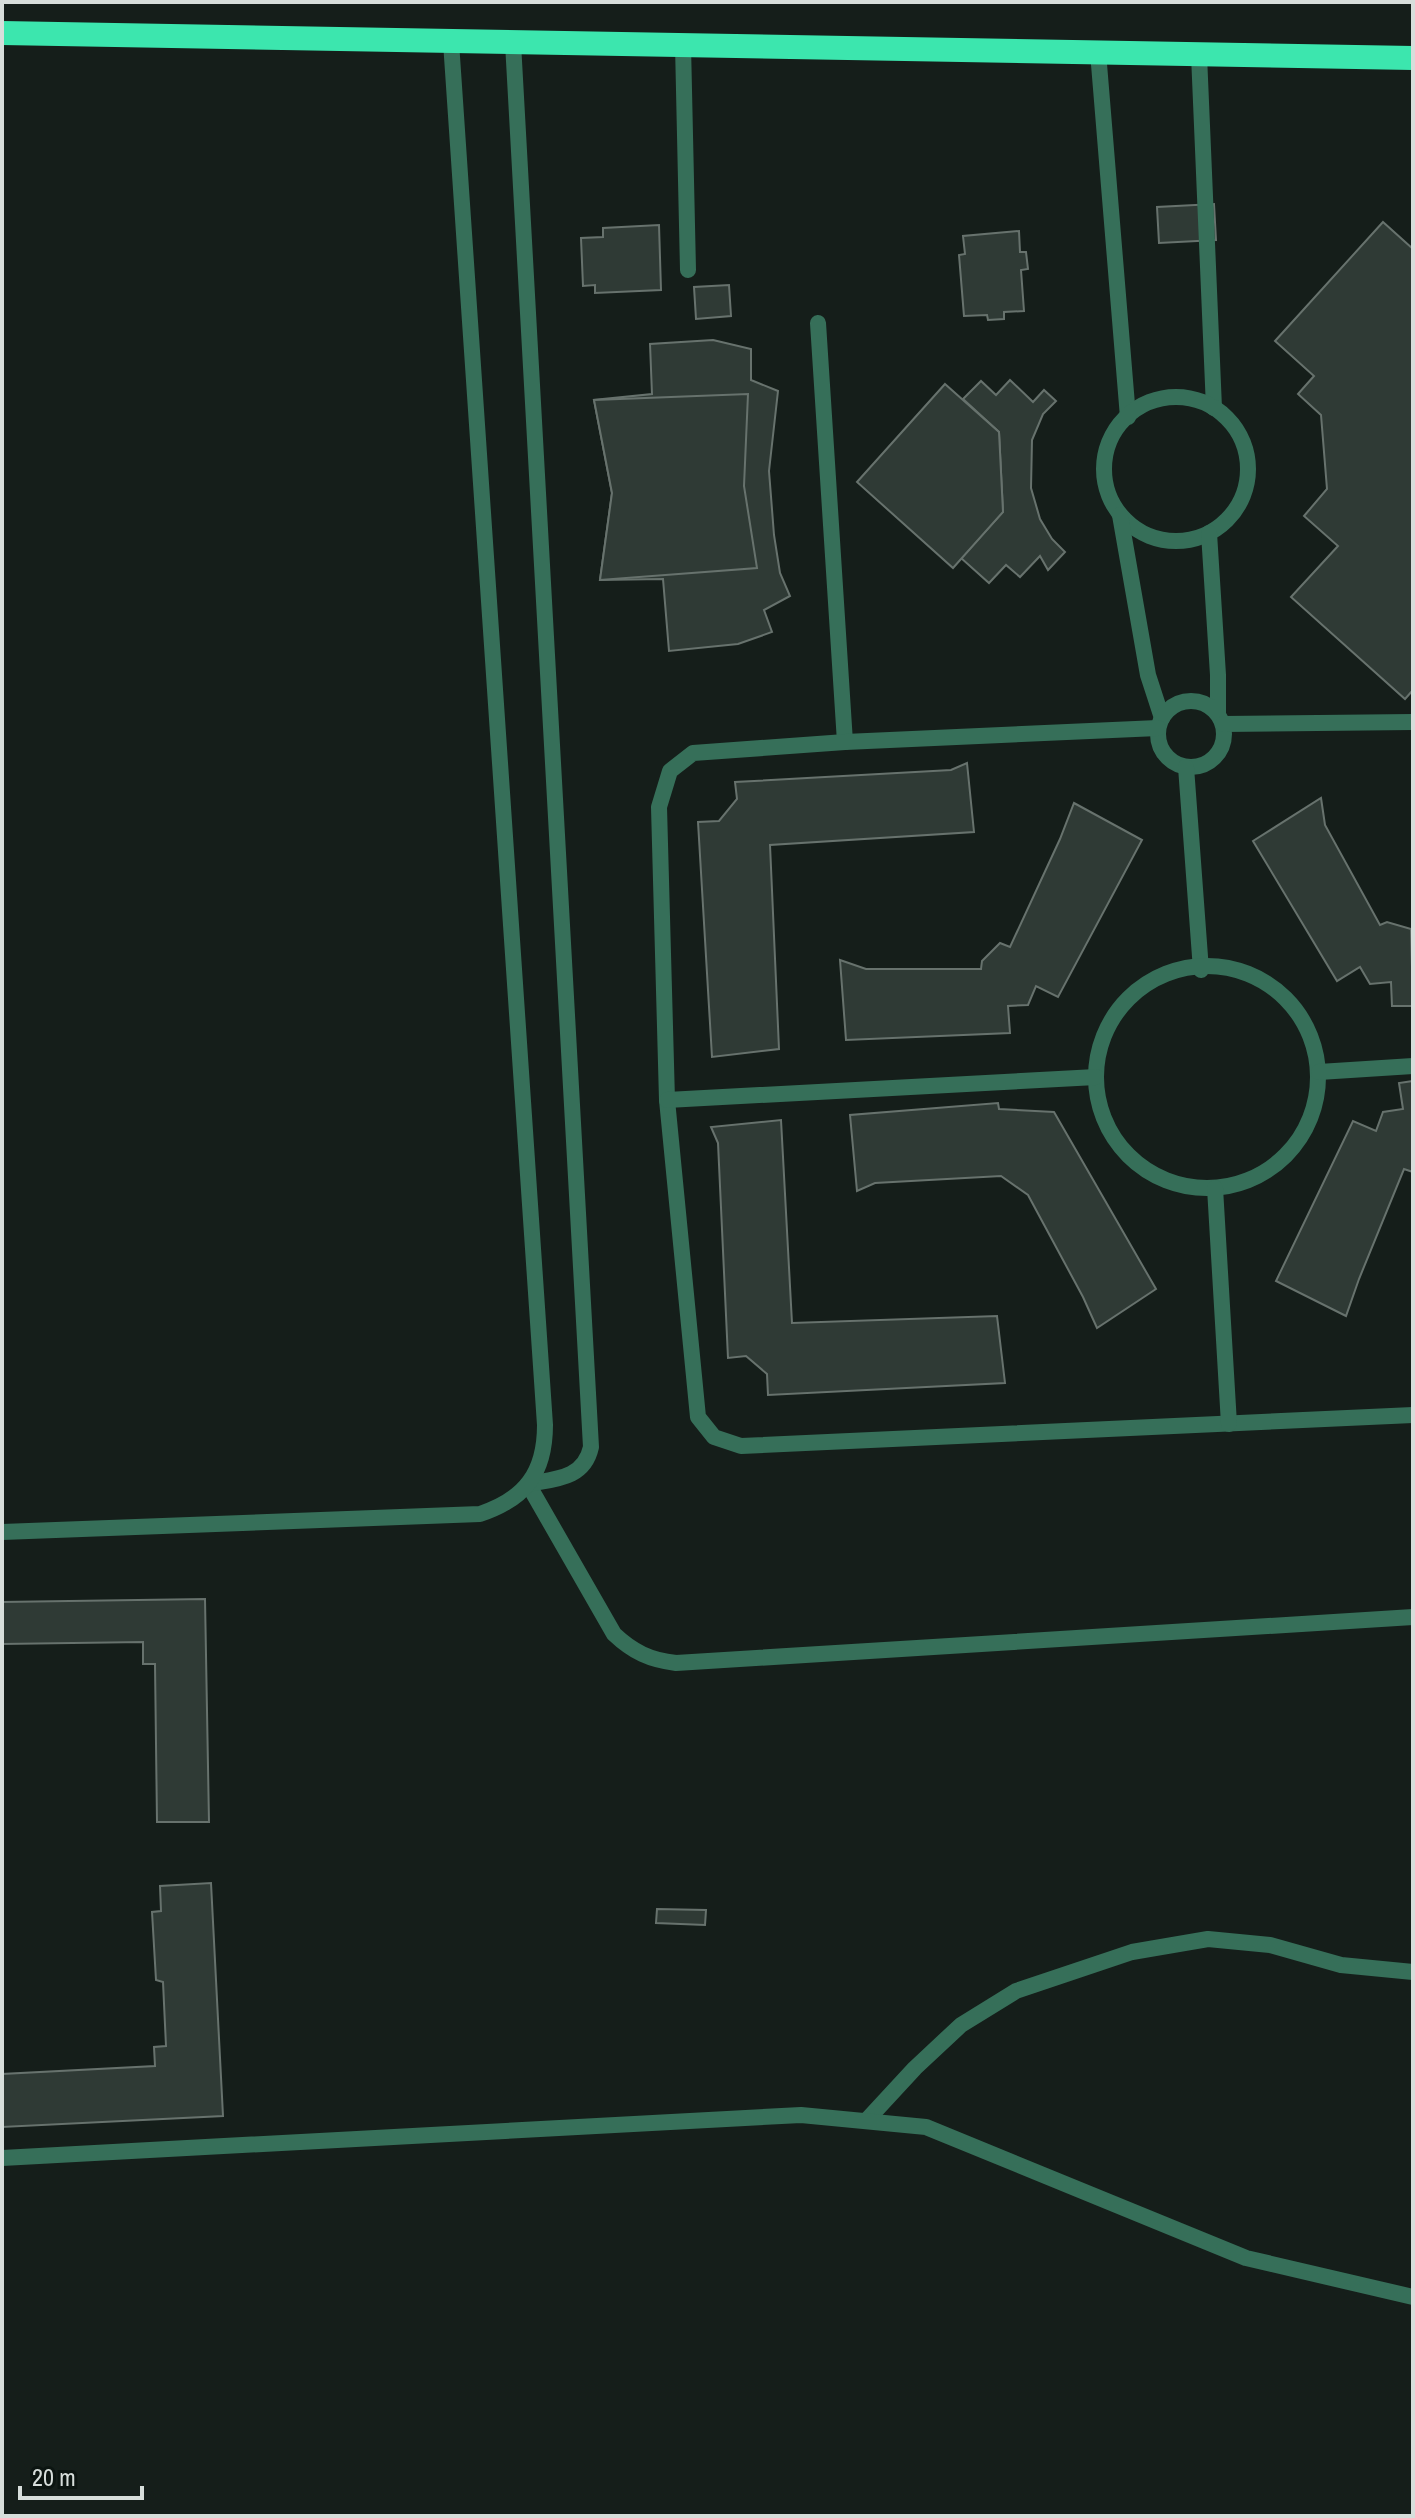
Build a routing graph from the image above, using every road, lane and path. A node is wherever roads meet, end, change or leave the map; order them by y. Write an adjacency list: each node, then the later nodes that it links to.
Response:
1 (2, 33): 2 (highway)
2 (451, 42): 3 (highway); 27 (street)
3 (513, 43): 4 (highway); 27 (street)
4 (683, 45): 5 (highway); 8 (street)
5 (1098, 52): 6 (highway); 11 (street)
6 (1199, 55): 7 (highway); 10 (street)
7 (1413, 58)
8 (688, 270)
9 (818, 323): 17 (street)
10 (1214, 408): 11 (street); 13 (street)
11 (1128, 417): 12 (street)
12 (1120, 515): 13 (street); 16 (street)
13 (1209, 533): 14 (street)
14 (1220, 719): 15 (street); 16 (street); 18 (street)
15 (1413, 722)
16 (1160, 723): 17 (street); 18 (street)
17 (845, 742): 23 (street)
18 (1186, 767): 19 (street)
19 (1201, 970): 21 (street); 22 (street)
20 (1413, 1066): 21 (street)
21 (1319, 1072): 24 (street)
22 (1096, 1077): 23 (street); 24 (street)
23 (667, 1100): 26 (street)
24 (1215, 1188): 26 (street)
25 (1413, 1415): 26 (street)
26 (1229, 1424)
27 (528, 1484): 28 (street); 29 (street)
28 (2, 1532)
29 (1413, 1617)
30 (1413, 1972): 31 (street)
31 (866, 2121): 32 (street); 33 (street)
32 (2, 2158)
33 (1413, 2297)

